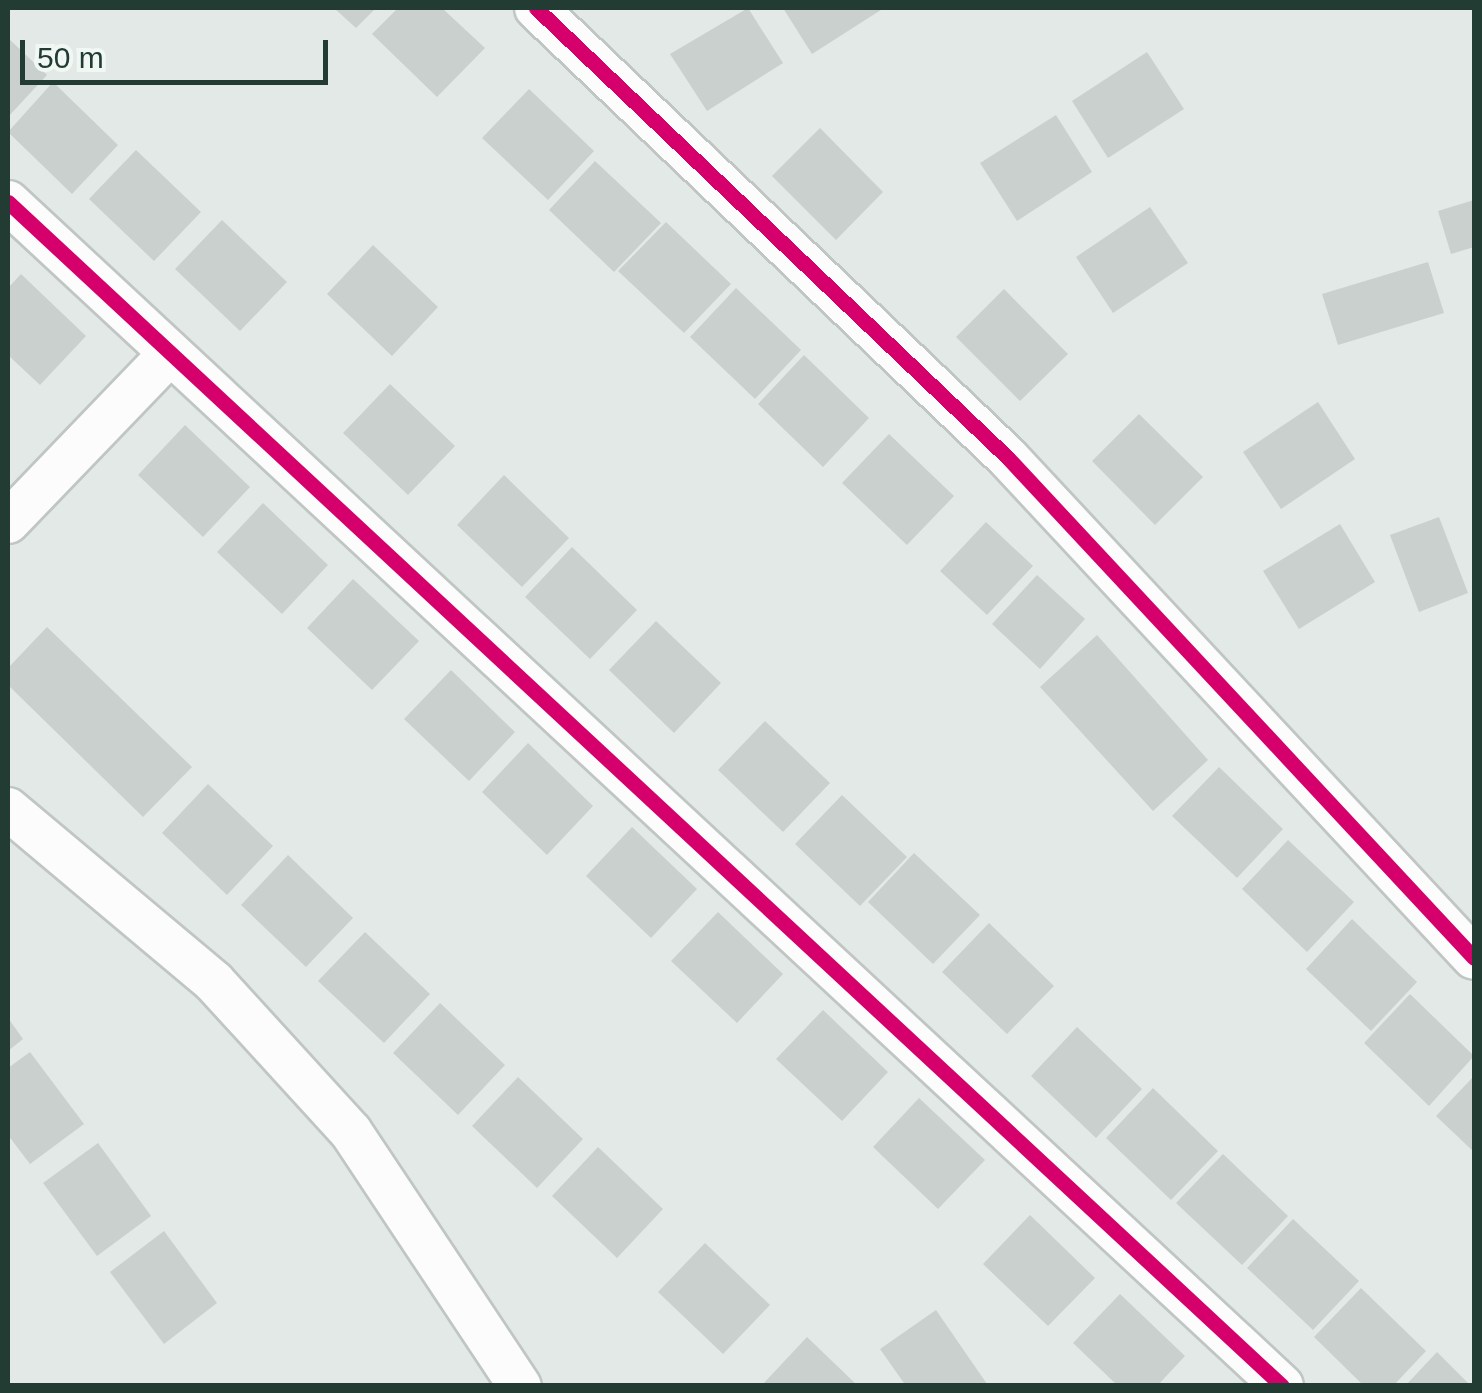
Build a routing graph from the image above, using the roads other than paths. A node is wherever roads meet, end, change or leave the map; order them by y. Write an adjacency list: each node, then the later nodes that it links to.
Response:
1 (536, 8): 6 (street)
2 (8, 202): 3 (street)
3 (168, 356): 4 (street); 8 (street)
4 (8, 522)
5 (8, 808): 7 (street)
6 (1474, 958)
7 (520, 1386)
8 (1282, 1386)

